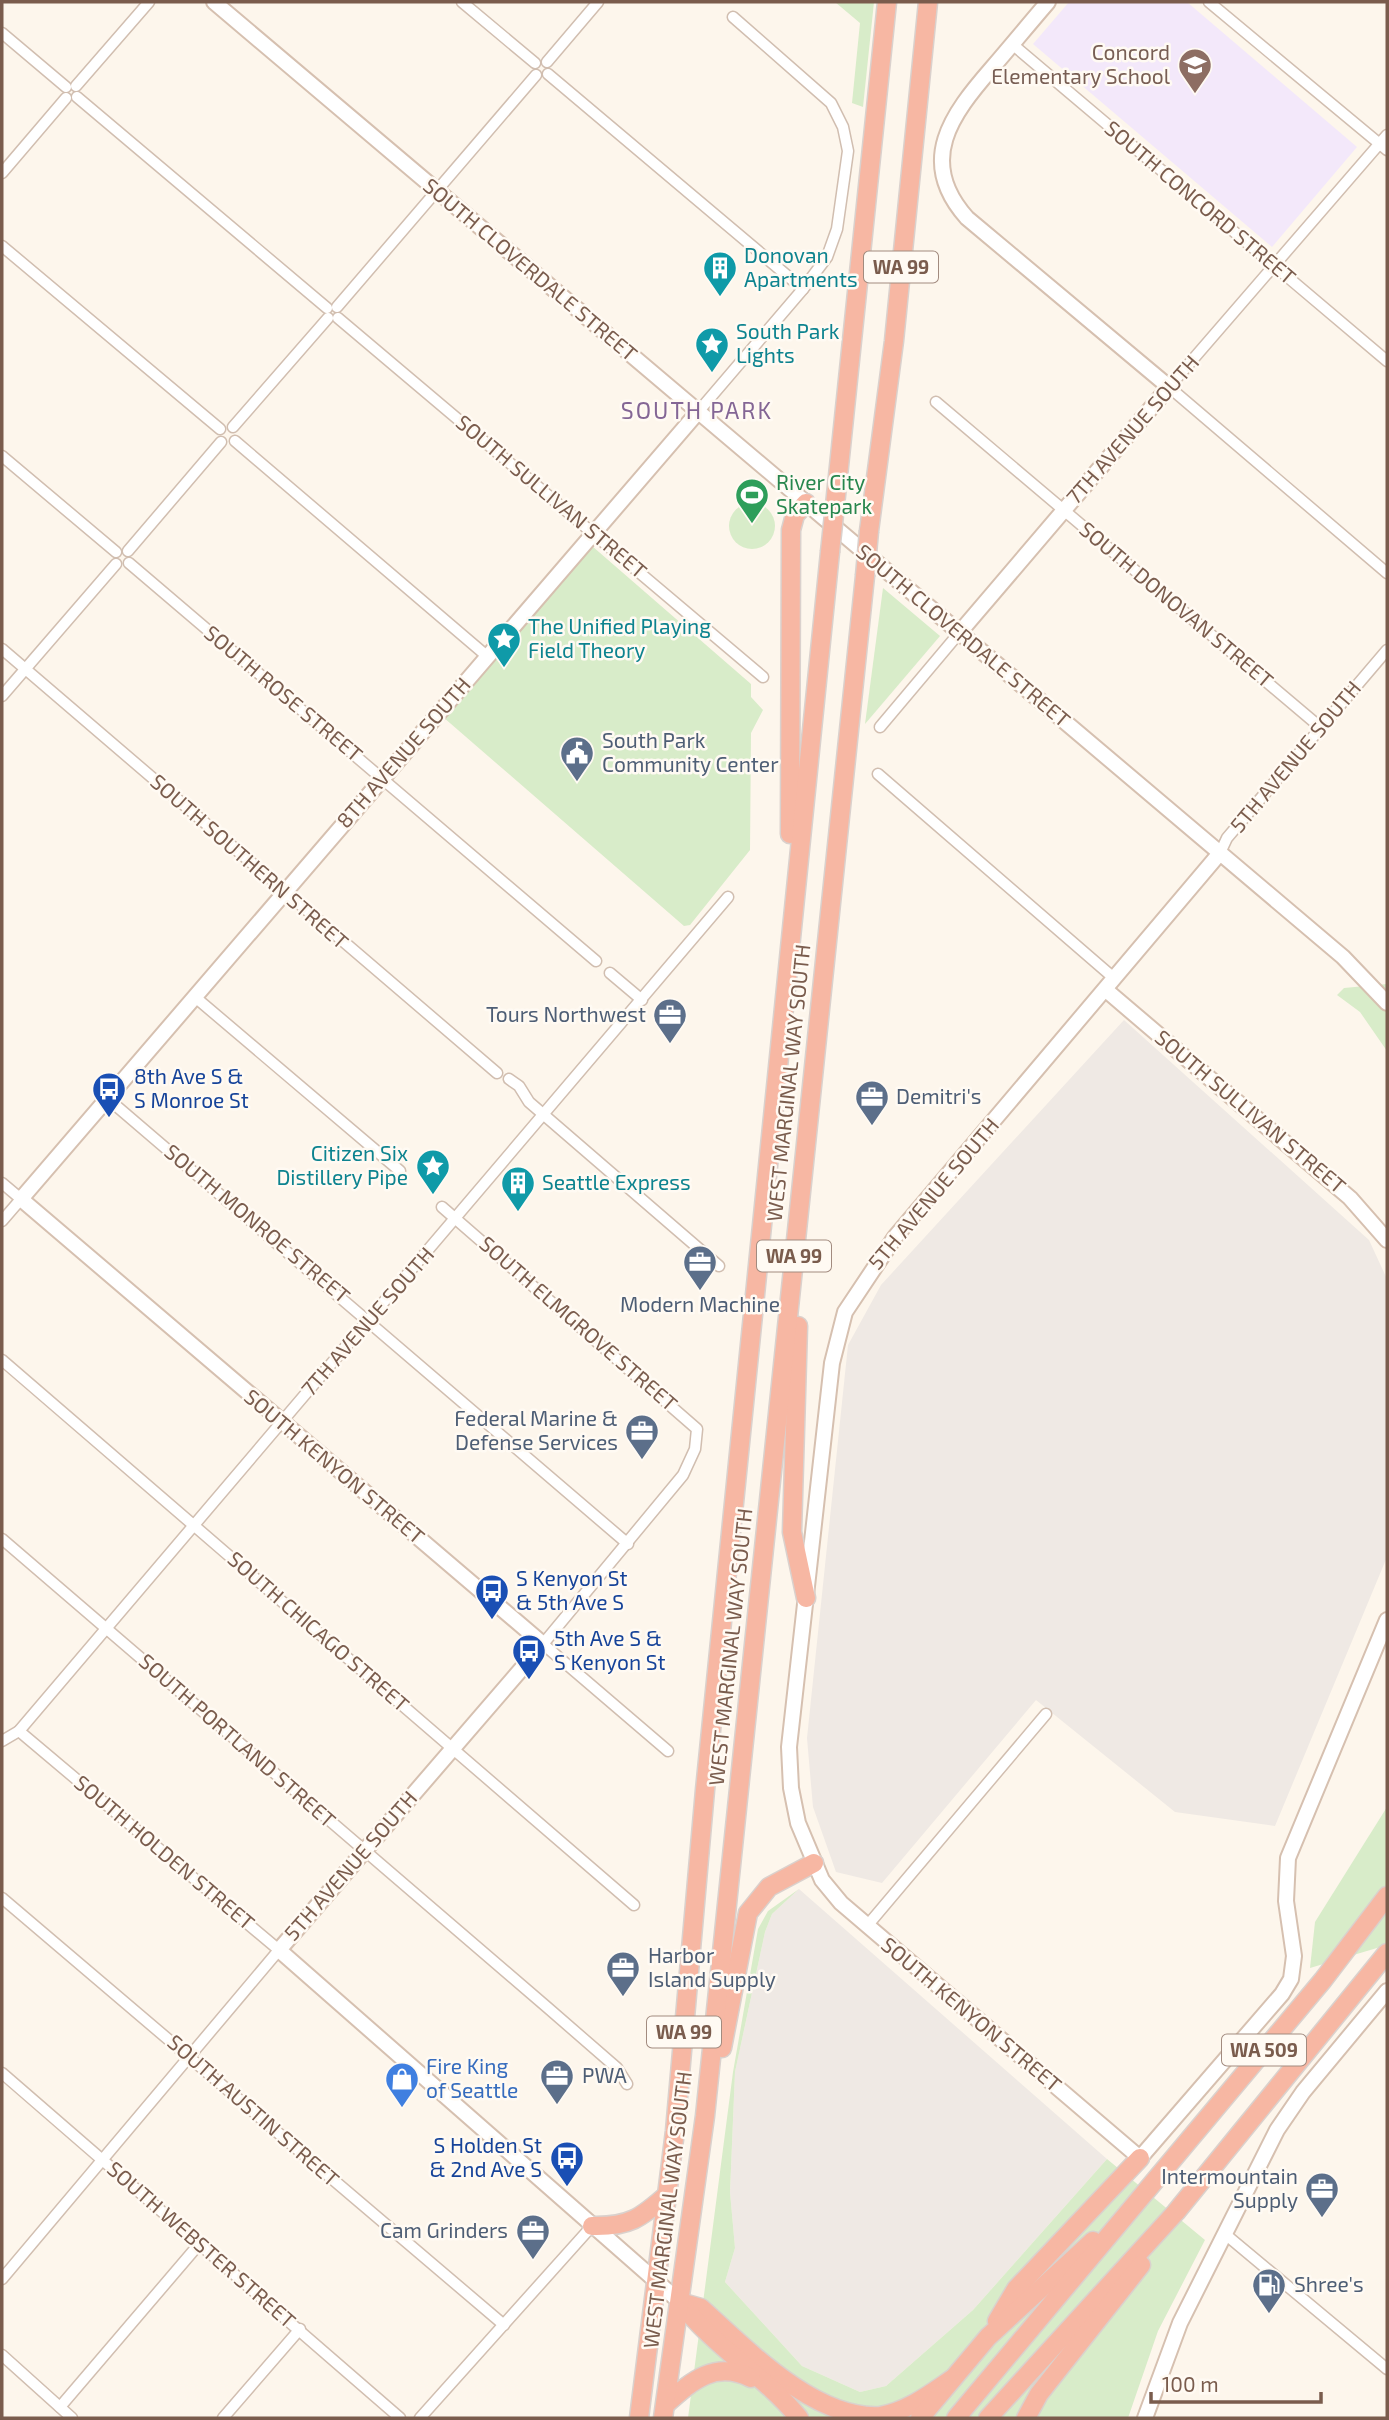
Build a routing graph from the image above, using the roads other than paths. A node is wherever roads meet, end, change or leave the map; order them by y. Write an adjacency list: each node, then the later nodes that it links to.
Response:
1 (149, 2): 16 (street)
2 (214, 2): 20 (street, SOUTH CLOVERDALE STREET)
3 (462, 2): 13 (street)
4 (598, 2): 12 (street)
5 (887, 2): 56 (highway, WEST MARGINAL WAY SOUTH / WA 99, bridge)
6 (928, 2): 67 (highway, WEST MARGINAL WAY SOUTH / WA 99, bridge)
7 (1048, 2): 11 (street)
8 (1209, 2): 18 (street)
9 (733, 17): 23 (street, 8TH AVENUE SOUTH)
10 (2, 33): 16 (street, SOUTH SULLIVAN STREET)
11 (1012, 44): 22 (street, SOUTH CONCORD STREET); 26 (street)
12 (547, 62): 13 (street); 15 (street)
13 (535, 63): 14 (street)
14 (536, 75): 15 (street); 20 (street)
15 (548, 75): 23 (street)
16 (71, 92): 19 (street); 24 (street, SOUTH SULLIVAN STREET)
17 (1387, 135): 18 (street, 7TH AVENUE SOUTH)
18 (1383, 147): 22 (street, 7TH AVENUE SOUTH)
19 (2, 173)
20 (436, 190): 24 (street); 28 (street, SOUTH CLOVERDALE STREET)
21 (2, 246): 30 (street)
22 (1274, 266): 25 (street, SOUTH CONCORD STREET); 26 (street, 7TH AVENUE SOUTH)
23 (803, 289): 28 (street, 8TH AVENUE SOUTH)
24 (333, 313): 29 (street); 36 (street, SOUTH SULLIVAN STREET)
25 (1387, 361)
26 (1169, 387): 35 (street, 7TH AVENUE SOUTH); 41 (street)
27 (936, 402): 35 (street, SOUTH DONOVAN STREET)
28 (698, 412): 34 (street, SOUTH CLOVERDALE STREET); 36 (street, 8TH AVENUE SOUTH)
29 (233, 428): 30 (street); 31 (street)
30 (220, 429): 32 (street)
31 (235, 441): 32 (street); 45 (street)
32 (221, 442): 37 (street)
33 (2, 456): 38 (street)
34 (806, 503): 42 (street, SOUTH CLOVERDALE STREET); 56 (highway)
35 (1064, 509): 42 (street, 7TH AVENUE SOUTH); 50 (street, SOUTH DONOVAN STREET)
36 (594, 533): 45 (street, 8TH AVENUE SOUTH); 47 (street, SOUTH SULLIVAN STREET)
37 (128, 551): 38 (street); 40 (street)
38 (116, 552): 39 (street)
39 (116, 564): 40 (street); 46 (street)
40 (129, 564): 52 (street, SOUTH ROSE STREET)
41 (1387, 573)
42 (960, 632): 49 (street, 7TH AVENUE SOUTH); 53 (street, SOUTH CLOVERDALE STREET)
43 (2, 649): 46 (street, SOUTH SOUTHERN STREET)
44 (1387, 650): 50 (street, 5TH AVENUE SOUTH)
45 (488, 657): 52 (street, 8TH AVENUE SOUTH)
46 (26, 670): 48 (street); 54 (street, SOUTH SOUTHERN STREET)
47 (763, 677)
48 (2, 696)
49 (880, 727)
50 (1320, 727): 53 (street, 5TH AVENUE SOUTH)
51 (878, 774): 59 (street, SOUTH SULLIVAN STREET)
52 (383, 778): 54 (street, 8TH AVENUE SOUTH); 57 (street, SOUTH ROSE STREET)
53 (1220, 853): 59 (street, 5TH AVENUE SOUTH); 62 (street, SOUTH CLOVERDALE STREET)
54 (284, 892): 60 (street, 8TH AVENUE SOUTH); 63 (street, SOUTH SOUTHERN STREET)
55 (728, 897): 61 (street, 7TH AVENUE SOUTH)
56 (790, 932): 107 (highway, WEST MARGINAL WAY SOUTH / WA 99)
57 (596, 961)
58 (610, 973): 61 (street)
59 (1111, 985): 74 (street, SOUTH SULLIVAN STREET); 83 (street, 5TH AVENUE SOUTH)
60 (195, 997): 65 (street, 8TH AVENUE SOUTH); 68 (street)
61 (642, 1000): 66 (street, 7TH AVENUE SOUTH)
62 (1387, 1003)
63 (497, 1073)
64 (509, 1079): 66 (street)
65 (107, 1098): 70 (street, 8TH AVENUE SOUTH); 76 (street, SOUTH MONROE STREET)
66 (544, 1115): 72 (street, 7TH AVENUE SOUTH); 75 (street)
67 (804, 1158): 83 (highway); 104 (highway, WEST MARGINAL WAY SOUTH / WA 99)
68 (400, 1171)
69 (2, 1183): 70 (street, SOUTH KENYON STREET)
70 (21, 1199): 73 (street, 8TH AVENUE SOUTH); 78 (street, SOUTH KENYON STREET)
71 (442, 1208): 72 (street, SOUTH ELMGROVE STREET)
72 (456, 1220): 76 (street, 7TH AVENUE SOUTH); 79 (street, SOUTH ELMGROVE STREET)
73 (2, 1221)
74 (1387, 1240)
75 (719, 1266)
76 (370, 1320): 78 (street, 7TH AVENUE SOUTH); 82 (street, SOUTH MONROE STREET)
77 (2, 1360): 80 (street, SOUTH CHICAGO STREET)
78 (281, 1423): 80 (street, 7TH AVENUE SOUTH); 86 (street, SOUTH KENYON STREET)
79 (695, 1450): 82 (street, 5TH AVENUE SOUTH)
80 (194, 1525): 85 (street, 7TH AVENUE SOUTH); 90 (street, SOUTH CHICAGO STREET)
81 (2, 1539): 85 (street, SOUTH PORTLAND STREET)
82 (628, 1544): 86 (street, 5TH AVENUE SOUTH)
83 (806, 1598): 93 (street, 5TH AVENUE SOUTH)
84 (1387, 1620): 105 (street)
85 (105, 1628): 88 (street, 7TH AVENUE SOUTH); 92 (street, SOUTH PORTLAND STREET)
86 (543, 1644): 90 (street, 5TH AVENUE SOUTH); 91 (street, SOUTH KENYON STREET)
87 (1046, 1714): 97 (street)
88 (19, 1731): 89 (street, 7TH AVENUE SOUTH); 98 (street, SOUTH HOLDEN STREET)
89 (2, 1742)
90 (453, 1748): 92 (street, 5TH AVENUE SOUTH); 96 (street, SOUTH CHICAGO STREET)
91 (667, 1751)
92 (365, 1850): 98 (street, 5TH AVENUE SOUTH); 103 (street, SOUTH PORTLAND STREET)
93 (814, 1863): 97 (street, SOUTH KENYON STREET); 104 (highway)
94 (1387, 1896): 108 (highway, WA 509)
95 (2, 1898): 101 (street, SOUTH AUSTIN STREET)
96 (634, 1905)
97 (867, 1926): 105 (street, SOUTH KENYON STREET)
98 (279, 1950): 101 (street, 5TH AVENUE SOUTH); 110 (street, SOUTH HOLDEN STREET)
99 (1387, 1952): 109 (highway, WA 509)
100 (1387, 1991): 111 (street)
101 (190, 2056): 106 (street, 5TH AVENUE SOUTH); 116 (street, SOUTH AUSTIN STREET)
102 (2, 2073): 106 (street, SOUTH WEBSTER STREET)
103 (627, 2084)
104 (705, 2116): 115 (highway, WEST MARGINAL WAY SOUTH / WA 99)
105 (1140, 2158): 118 (highway)
106 (103, 2160): 112 (street, SOUTH WEBSTER STREET); 113 (street, 5TH AVENUE SOUTH)
107 (667, 2194): 110 (highway); 114 (highway, WEST MARGINAL WAY SOUTH / WA 99)
108 (1137, 2201): 118 (highway); 132 (highway, WA 509)
109 (1176, 2212): 133 (highway, WA 509); 134 (highway)
110 (592, 2226): 114 (street, SOUTH HOLDEN STREET); 116 (street)
111 (1224, 2234): 120 (street); 135 (street)
112 (200, 2243): 117 (street, SOUTH WEBSTER STREET); 123 (street)
113 (2, 2279)
114 (655, 2280): 115 (street, SOUTH HOLDEN STREET); 129 (highway, WEST MARGINAL WAY SOUTH)
115 (680, 2302): 121 (highway); 122 (highway); 124 (highway, WEST MARGINAL WAY SOUTH / WA 99)
116 (504, 2325): 128 (street)
117 (300, 2329): 126 (street); 127 (street, SOUTH WEBSTER STREET)
118 (988, 2337): 121 (highway)
119 (2, 2355): 123 (street)
120 (1387, 2369)
121 (952, 2379): 131 (highway)
122 (769, 2387): 124 (highway, WA 99); 130 (highway)
123 (60, 2407): 125 (street)
124 (664, 2411)
125 (72, 2418)
126 (223, 2418)
127 (400, 2418)
128 (420, 2418)
129 (639, 2418)
130 (799, 2418)
131 (919, 2418)
132 (956, 2418)
133 (988, 2418)
134 (1026, 2418)
135 (1145, 2418)

